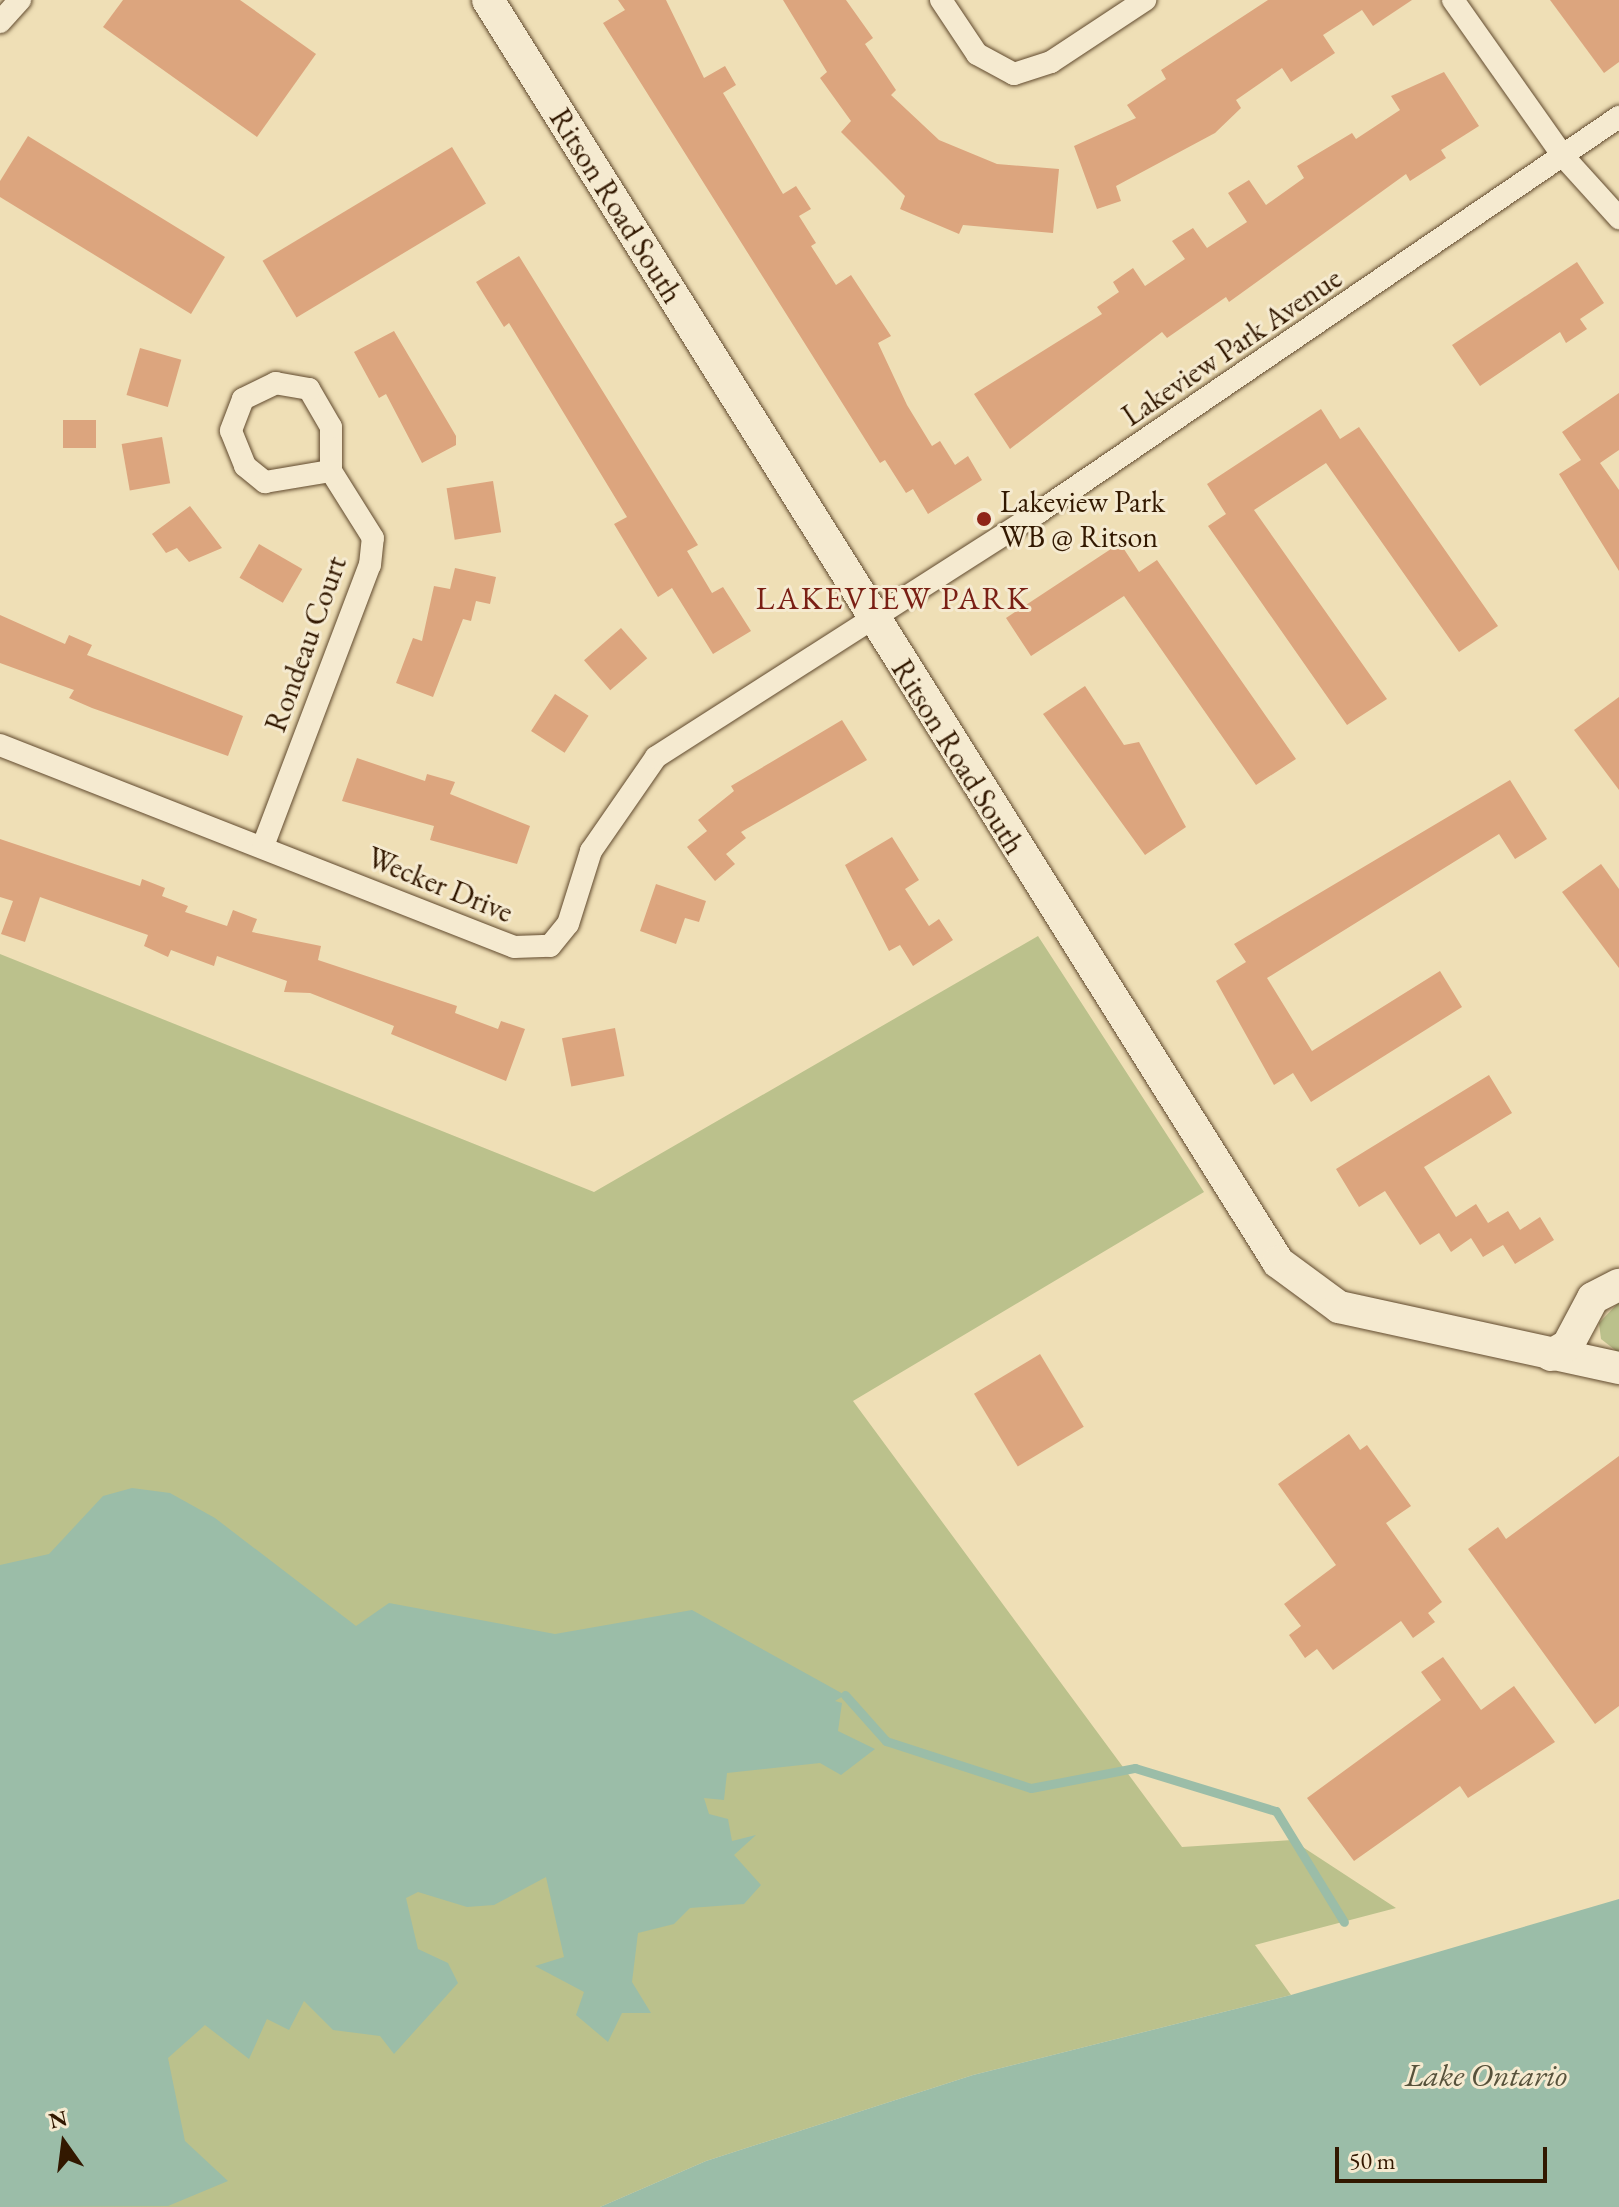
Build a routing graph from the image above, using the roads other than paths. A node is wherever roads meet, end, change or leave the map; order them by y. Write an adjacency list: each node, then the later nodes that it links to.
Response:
1 (20, 0): 6 (street)
2 (488, 0): 11 (street, Ritson Road South)
3 (941, 0): 4 (street)
4 (1145, 0)
5 (1453, 0): 8 (street)
6 (0, 22)
7 (1619, 117): 8 (street, Lakeview Park Avenue)
8 (1563, 156): 9 (street); 11 (street, Lakeview Park Avenue)
9 (1619, 218)
10 (331, 471): 10 (street); 13 (street, Rondeau Court)
11 (874, 621): 13 (street, Wecker Drive); 15 (street, Ritson Road South)
12 (0, 745): 13 (street, Wecker Drive)
13 (263, 846)
14 (1619, 1285): 15 (street)
15 (1551, 1355): 16 (street, Ritson Road South)
16 (1619, 1368)

